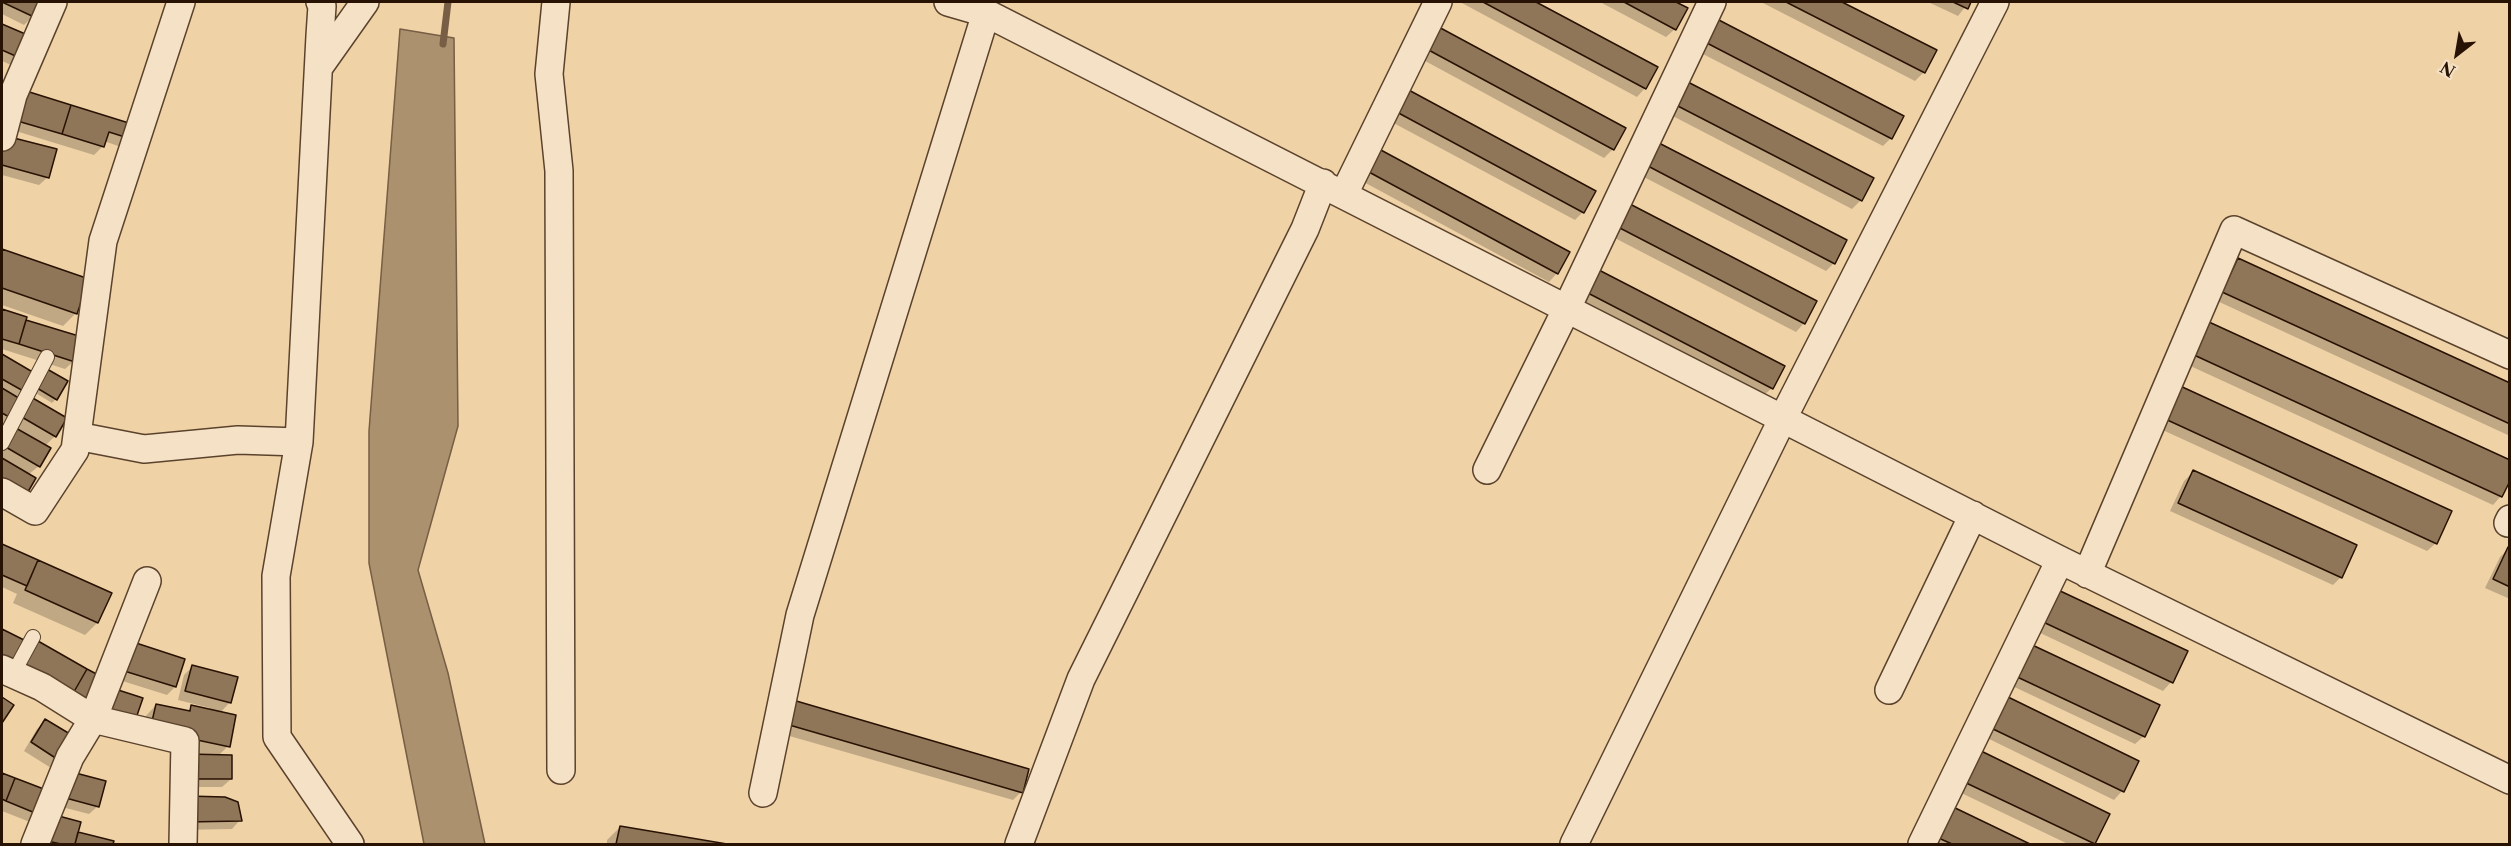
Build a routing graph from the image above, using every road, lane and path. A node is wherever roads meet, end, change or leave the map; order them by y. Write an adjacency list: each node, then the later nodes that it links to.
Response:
1 (53, 2): 12 (street)
2 (181, 2): 18 (street)
3 (320, 2): 11 (street)
4 (365, 2): 11 (street)
5 (556, 2): 31 (street)
6 (948, 2): 10 (street)
7 (1438, 2): 13 (street)
8 (1712, 2): 14 (street)
9 (1995, 2): 17 (street)
10 (986, 13): 13 (street); 33 (street)
11 (319, 67): 20 (street)
12 (2, 137)
13 (1333, 188): 14 (street); 37 (street)
14 (1567, 308): 17 (street); 21 (street)
15 (2510, 355): 25 (street)
16 (47, 357): 19 (lane)
17 (1783, 418): 23 (street); 38 (street)
18 (77, 436): 20 (street); 22 (street)
19 (2, 442)
20 (299, 442): 36 (street)
21 (1487, 470)
22 (2, 492)
23 (1973, 515): 24 (street); 29 (street)
24 (2060, 560): 25 (street); 39 (street)
25 (2087, 574): 32 (street)
26 (147, 581): 30 (street)
27 (33, 637): 28 (lane)
28 (7, 671): 30 (street)
29 (1889, 690)
30 (93, 719): 34 (street); 35 (street)
31 (561, 770)
32 (2510, 780)
33 (763, 793)
34 (35, 844)
35 (183, 844)
36 (350, 844)
37 (1019, 844)
38 (1574, 844)
39 (1922, 844)

